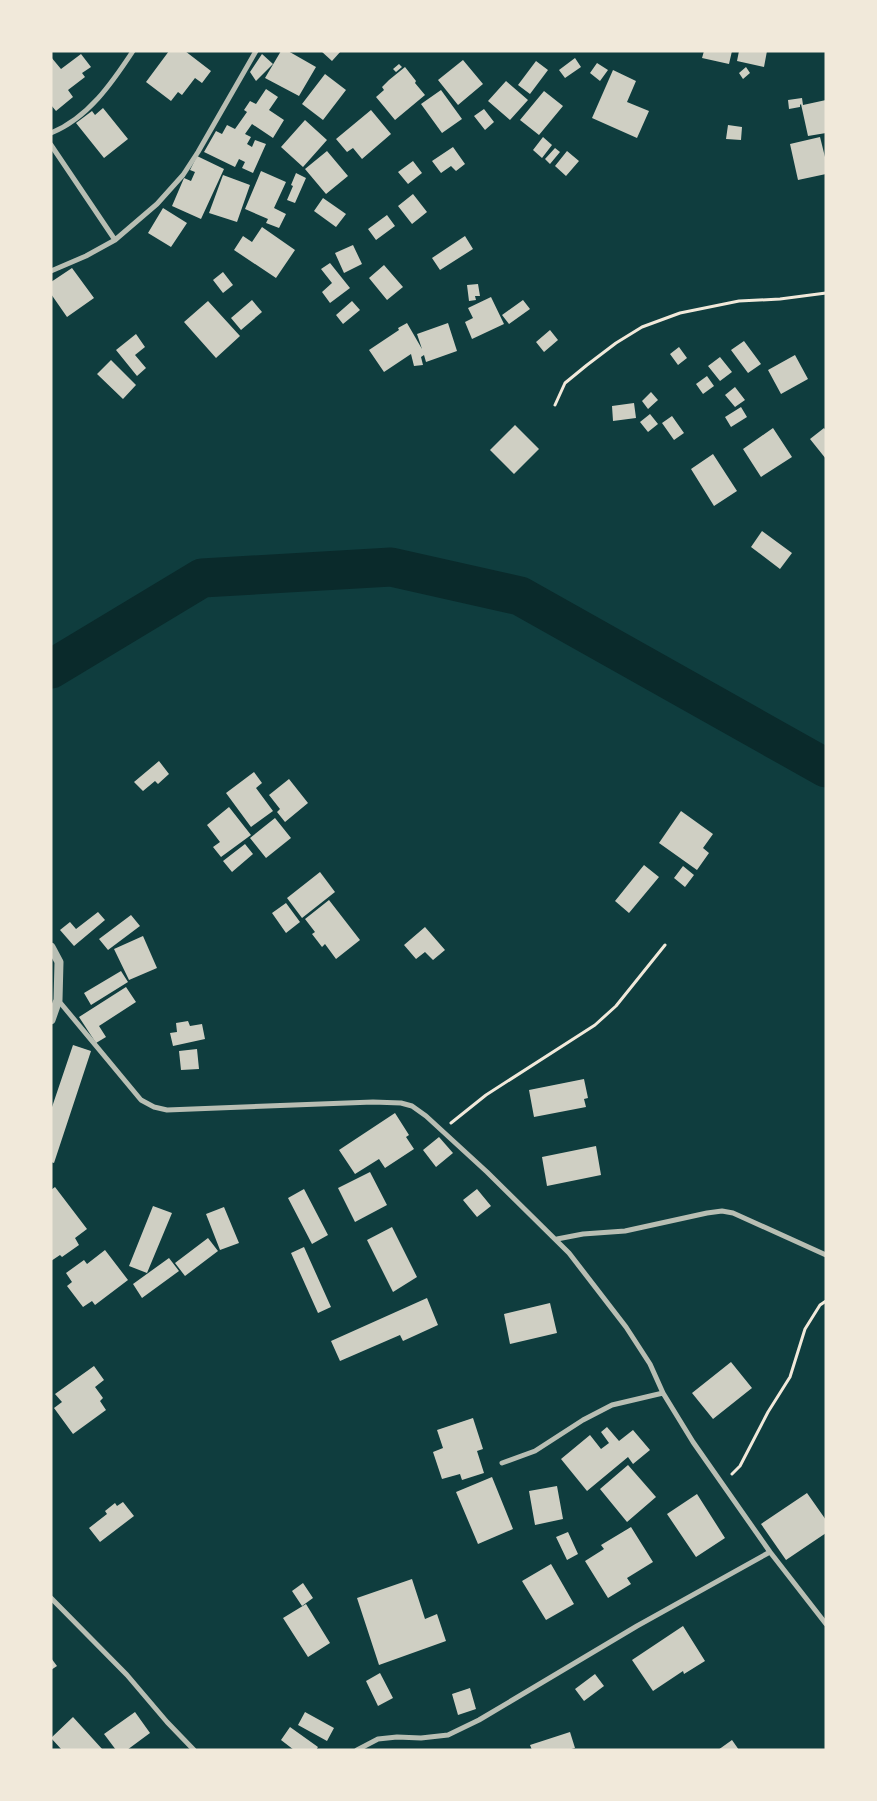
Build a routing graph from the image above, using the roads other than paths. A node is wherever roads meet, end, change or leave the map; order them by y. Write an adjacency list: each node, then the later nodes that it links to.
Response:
1 (133, 51): 3 (street)
2 (256, 51): 5 (street)
3 (51, 133)
4 (51, 145): 5 (street)
5 (115, 240): 6 (street)
6 (51, 270)
7 (51, 947): 8 (street)
8 (58, 1000): 9 (street); 10 (street)
9 (51, 1020)
10 (557, 1239): 11 (street); 12 (street)
11 (826, 1254)
12 (663, 1392): 13 (street); 14 (street)
13 (502, 1463)
14 (770, 1552): 16 (street); 18 (street)
15 (51, 1598): 17 (street)
16 (826, 1624)
17 (194, 1750)
18 (357, 1750)

